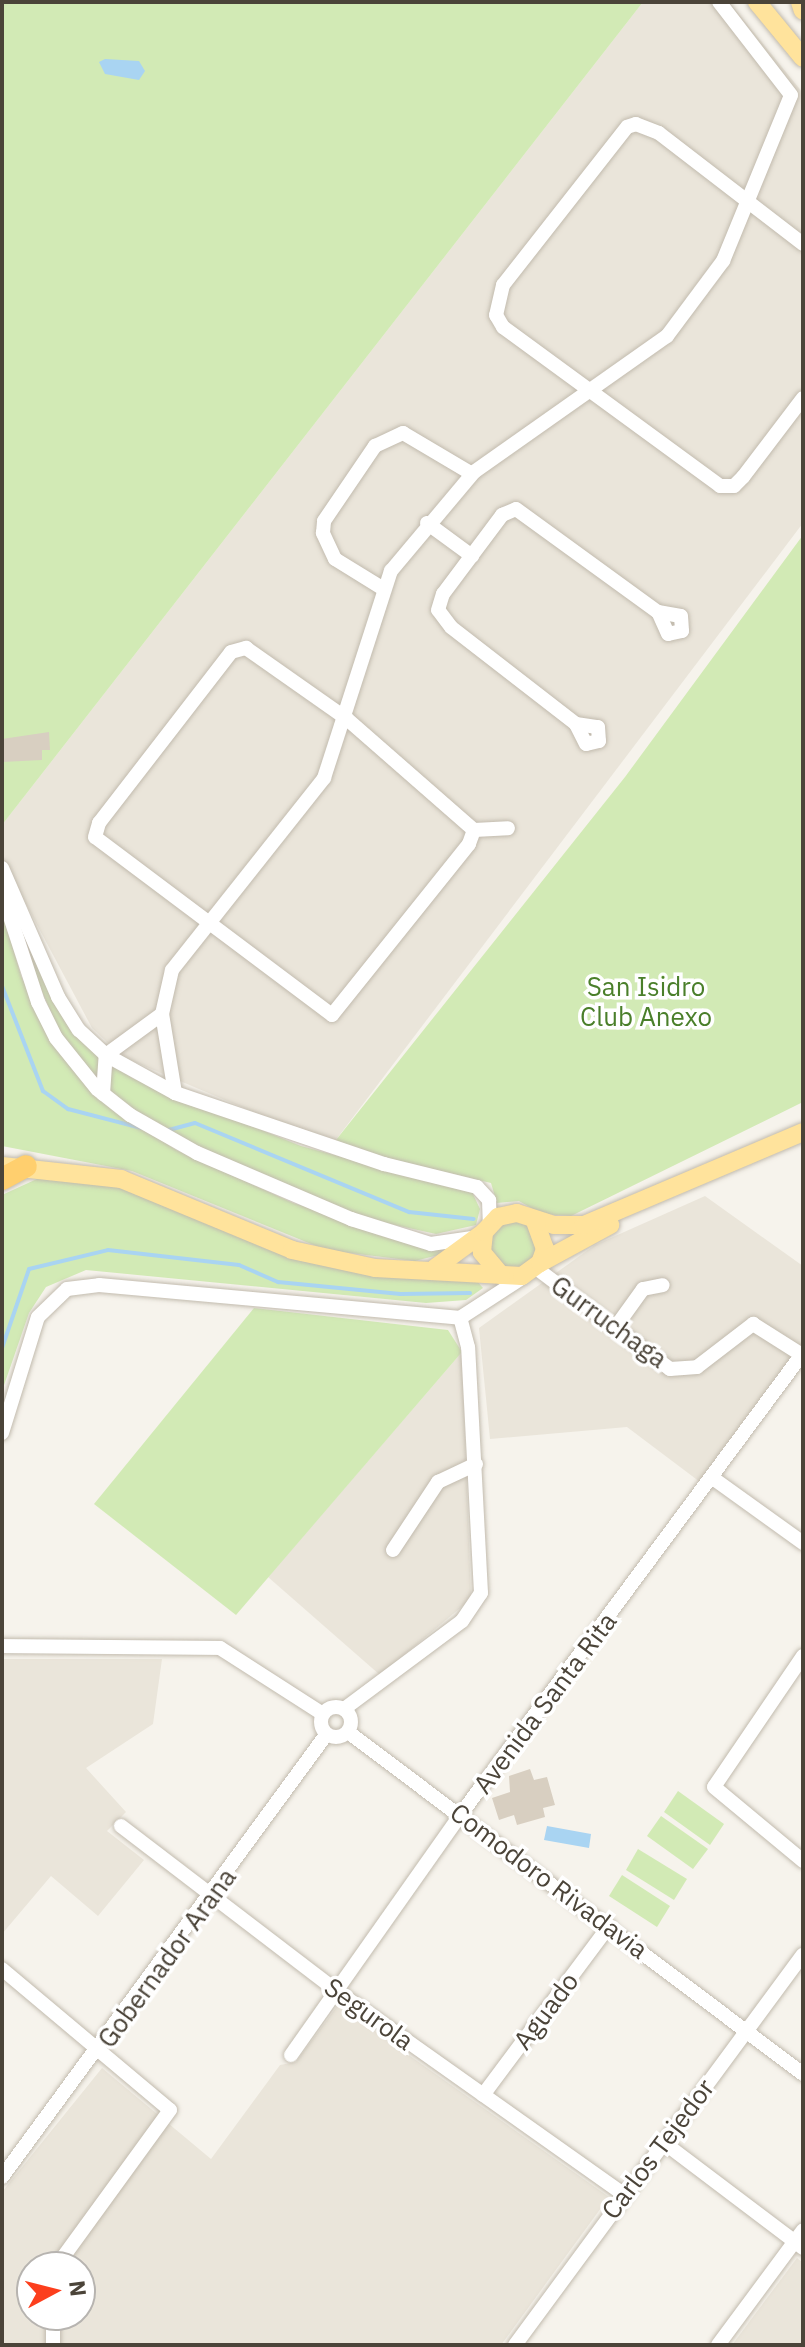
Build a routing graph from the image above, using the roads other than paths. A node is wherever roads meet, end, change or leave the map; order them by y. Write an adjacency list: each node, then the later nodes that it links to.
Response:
1 (719, 2): 6 (street)
2 (757, 2): 5 (main road)
3 (800, 2): 4 (main road)
4 (803, 11)
5 (803, 58)
6 (751, 204): 7 (street); 8 (street); 8 (street)
7 (803, 244)
8 (590, 391): 9 (street); 10 (street)
9 (803, 398)
10 (472, 474): 11 (street); 13 (street)
11 (427, 523): 12 (street); 13 (street)
12 (472, 556): 14 (street); 16 (street)
13 (382, 588): 15 (street)
14 (658, 612)
15 (347, 719): 18 (street); 21 (street); 21 (street)
16 (576, 724)
17 (508, 828): 18 (street)
18 (474, 830): 21 (street)
19 (2, 868): 23 (street)
20 (2, 892): 25 (street)
21 (209, 924): 22 (street)
22 (162, 1014): 23 (street); 24 (street)
23 (106, 1055): 24 (street); 25 (street)
24 (175, 1093): 33 (street)
25 (103, 1094): 33 (street)
26 (803, 1132): 28 (main road)
27 (2, 1156): 30 (highway)
28 (748, 1157): 32 (main road); 34 (main road)
29 (2, 1166): 30 (main road)
30 (26, 1166): 31 (highway); 35 (main road)
31 (2, 1179)
32 (535, 1222): 33 (main road); 34 (main road)
33 (484, 1230): 35 (main road); 36 (main road)
34 (536, 1268): 36 (main road); 38 (street); 39 (street, Gurruchaga)
35 (433, 1269): 36 (main road)
36 (501, 1275)
37 (663, 1285): 39 (street)
38 (460, 1318): 41 (street); 42 (street)
39 (615, 1328): 40 (street, Gurruchaga)
40 (802, 1354): 43 (street, Avenida Santa Rita)
41 (2, 1433)
42 (476, 1464): 45 (street); 48 (street)
43 (714, 1479): 44 (street); 52 (street, Avenida Santa Rita)
44 (803, 1543)
45 (393, 1550)
46 (2, 1646): 49 (street)
47 (803, 1656): 54 (street)
48 (344, 1709): 49 (street); 50 (street)
49 (323, 1714): 51 (street)
50 (348, 1732): 51 (street); 52 (street, Comodoro Rivadavia)
51 (326, 1735): 55 (street, Gobernador Arana)
52 (461, 1814): 56 (street, Comodoro Rivadavia); 59 (street, Avenida Santa Rita)
53 (121, 1826): 55 (street, Segurola)
54 (803, 1861)
55 (212, 1899): 59 (street, Segurola); 61 (street, Gobernador Arana)
56 (609, 1926): 60 (street, Comodoro Rivadavia); 64 (street, Aguado)
57 (803, 1955): 60 (street, Carlos Tejedor)
58 (2, 1969): 61 (street)
59 (338, 1992): 62 (street, Avenida Santa Rita); 64 (street, Segurola)
60 (748, 2031): 63 (street, Comodoro Rivadavia); 65 (street, Carlos Tejedor)
61 (99, 2049): 66 (street, Gobernador Arana); 69 (street)
62 (291, 2055)
63 (803, 2074)
64 (483, 2095): 67 (street, Segurola)
65 (663, 2142): 67 (street, Carlos Tejedor); 68 (street)
66 (2, 2177)
67 (623, 2194): 70 (street, Carlos Tejedor)
68 (800, 2240): 71 (street)
69 (68, 2251)
70 (515, 2345)
71 (718, 2345)

